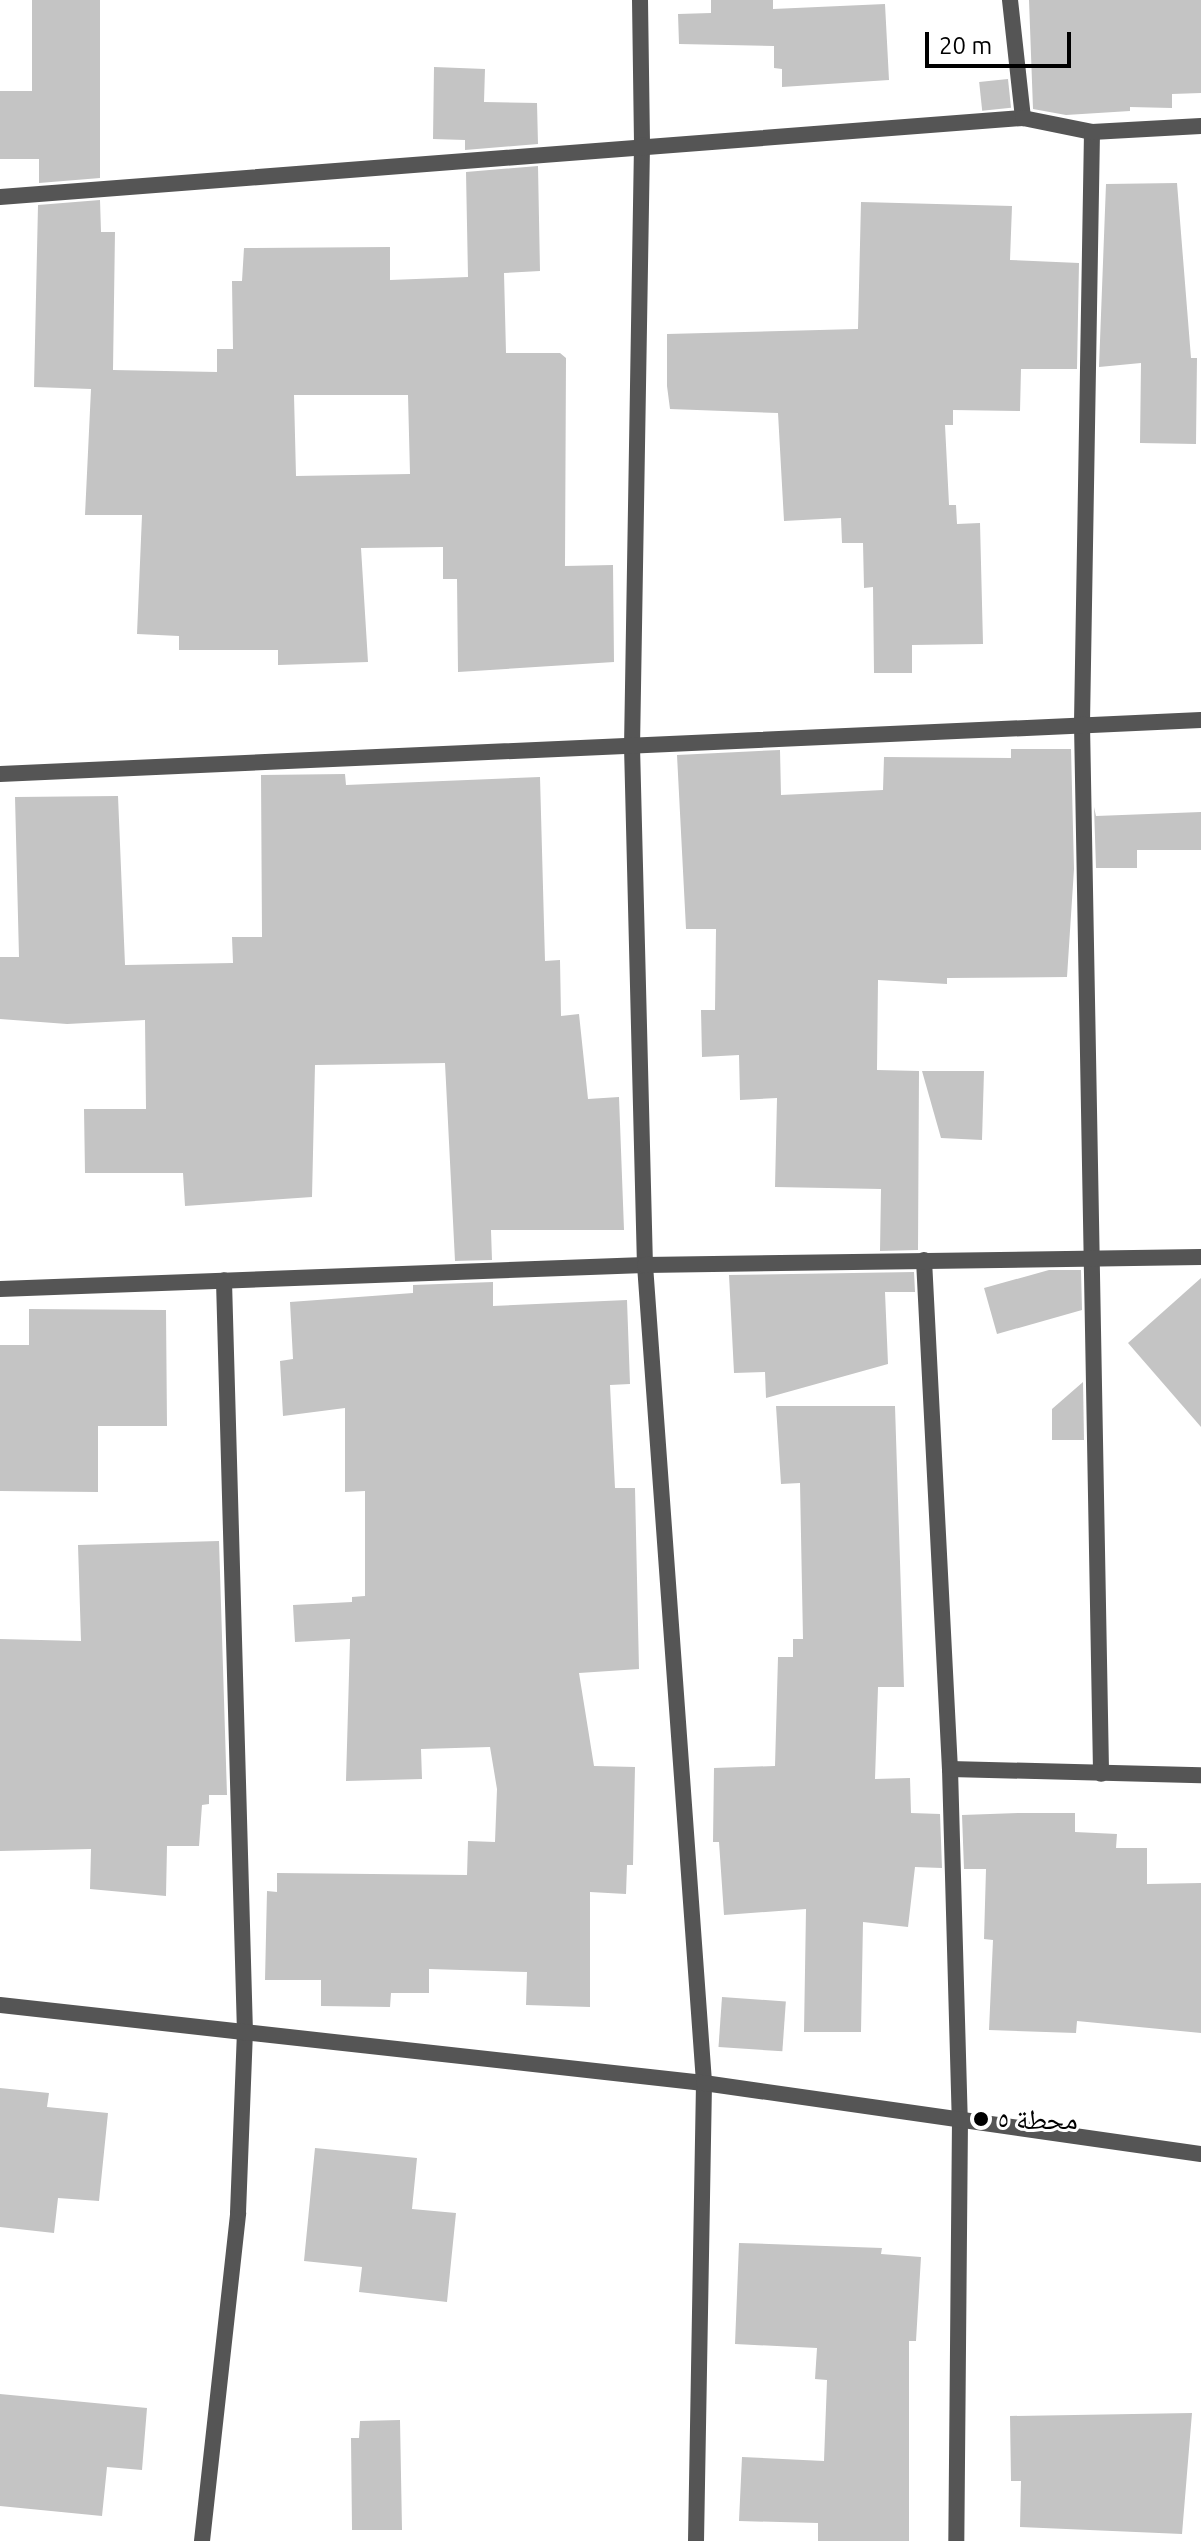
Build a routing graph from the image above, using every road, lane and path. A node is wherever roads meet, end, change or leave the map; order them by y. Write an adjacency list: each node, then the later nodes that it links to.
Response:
1 (640, 0): 6 (street)
2 (1010, 0): 3 (street)
3 (1023, 118): 5 (street); 6 (street)
4 (1201, 126): 5 (street)
5 (1092, 132): 9 (street)
6 (642, 145): 7 (street); 10 (street)
7 (0, 197)
8 (1201, 720): 9 (street)
9 (1082, 724): 10 (street); 13 (street)
10 (632, 746): 11 (street); 15 (street)
11 (0, 774)
12 (1201, 1257): 13 (street)
13 (1092, 1259): 14 (street); 19 (street)
14 (924, 1260): 15 (street); 18 (street)
15 (645, 1265): 16 (street); 23 (street)
16 (224, 1280): 17 (street); 22 (street)
17 (0, 1289)
18 (950, 1769): 19 (street); 24 (street)
19 (1101, 1774): 20 (street)
20 (1201, 1775)
21 (0, 2005): 22 (street)
22 (245, 2033): 23 (street); 26 (street)
23 (704, 2083): 24 (street); 27 (street)
24 (960, 2119): 25 (street); 28 (street)
25 (1201, 2154)
26 (202, 2541)
27 (696, 2541)
28 (956, 2541)

